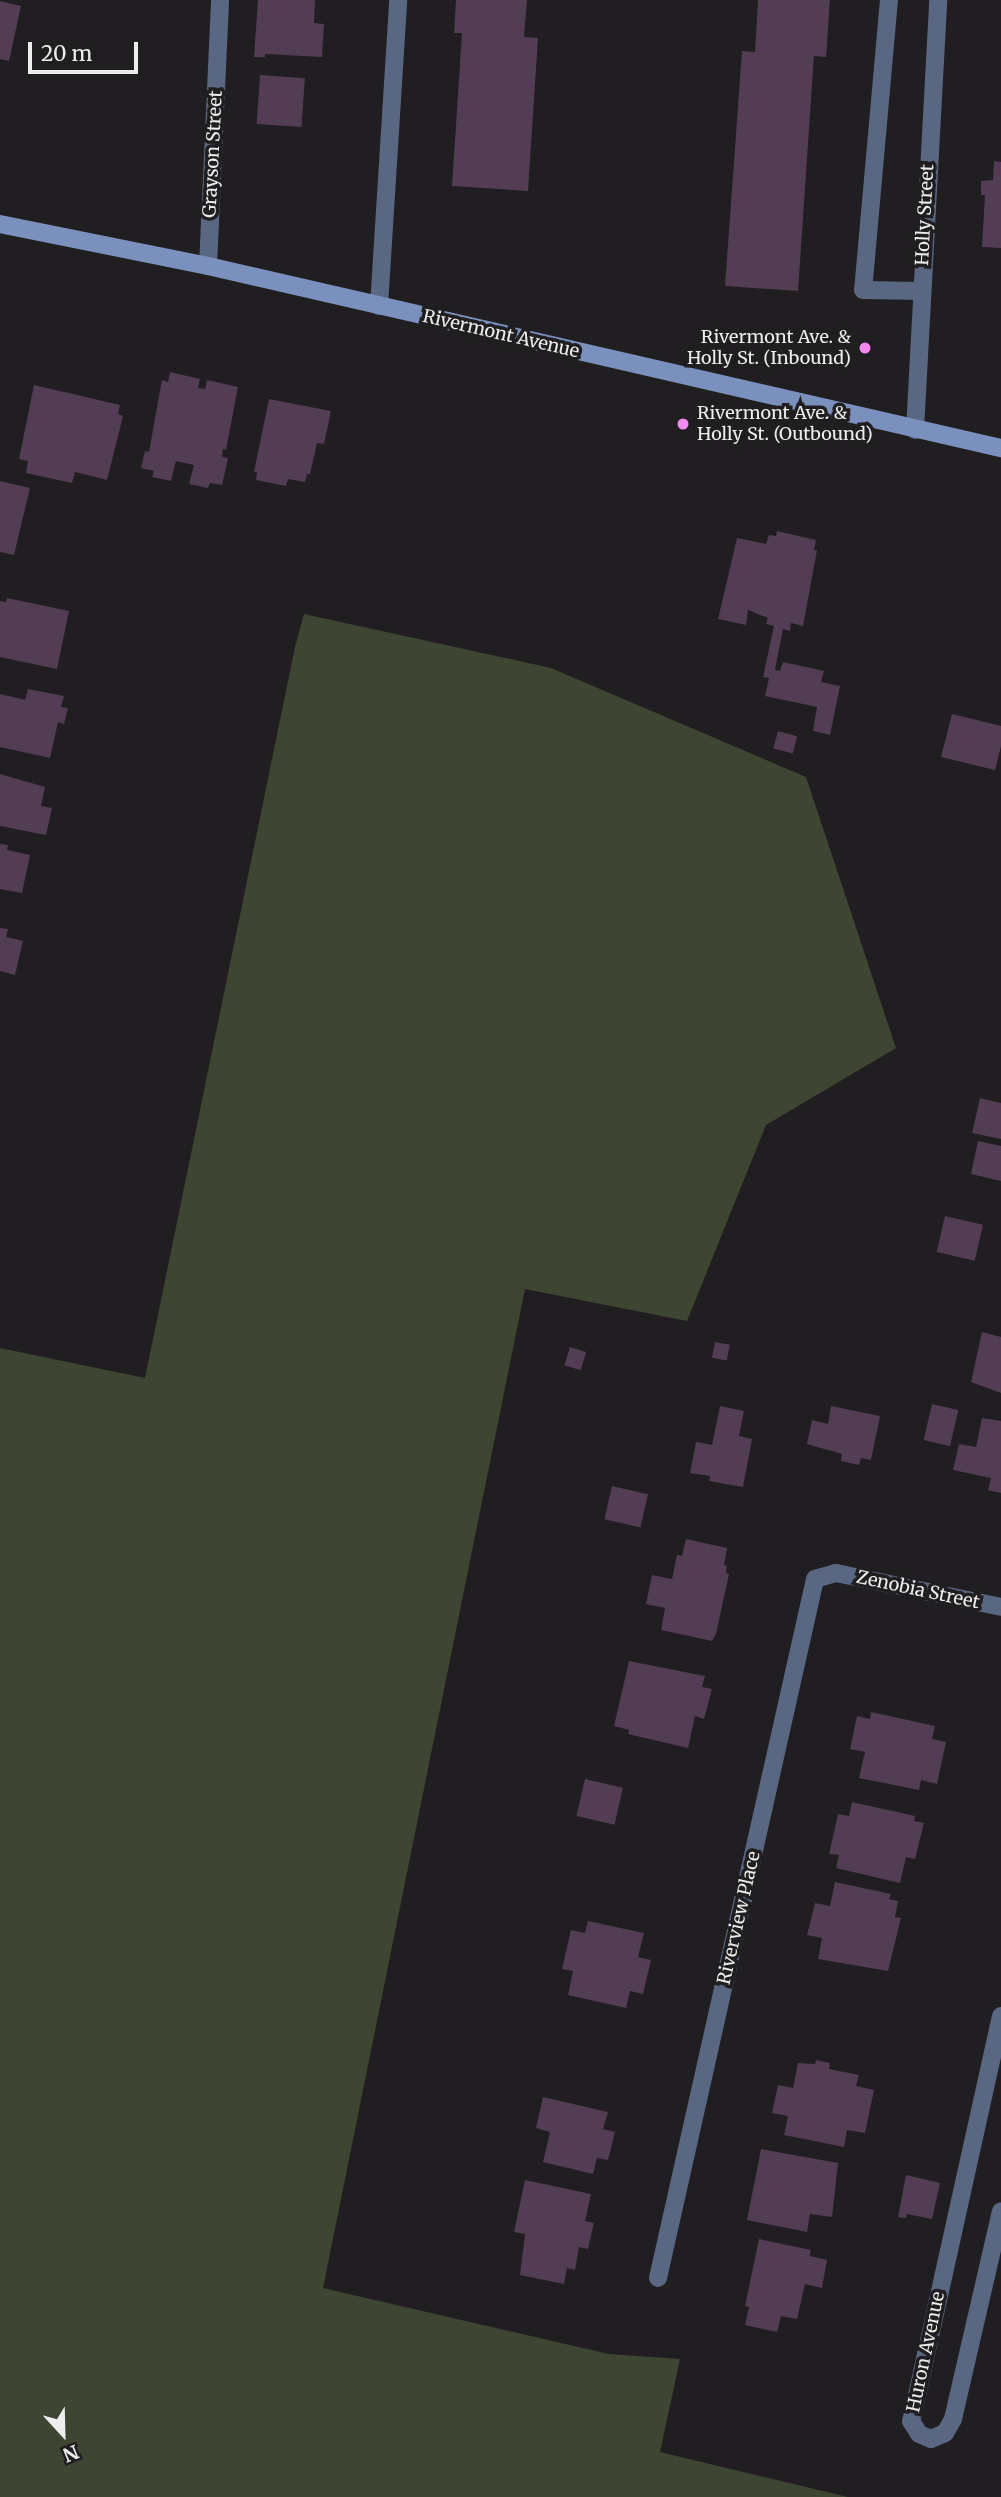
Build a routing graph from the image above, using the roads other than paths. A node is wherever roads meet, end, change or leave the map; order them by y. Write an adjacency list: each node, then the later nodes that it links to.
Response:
1 (220, 0): 6 (street, Grayson Street)
2 (398, 0): 8 (street)
3 (889, 0): 7 (street)
4 (938, 0): 7 (street, Holly Street)
5 (1, 229): 6 (main road, Rivermont Avenue)
6 (208, 266): 8 (main road, Rivermont Avenue)
7 (921, 291): 9 (street, Holly Street)
8 (379, 306): 9 (main road, Rivermont Avenue)
9 (915, 430): 10 (main road, Rivermont Avenue)
10 (1001, 449)
11 (836, 1573): 12 (street, Zenobia Street); 15 (street, Riverview Place)
12 (1001, 1607)
13 (1001, 2016): 14 (street, Huron Avenue)
14 (1001, 2211)
15 (658, 2278)

